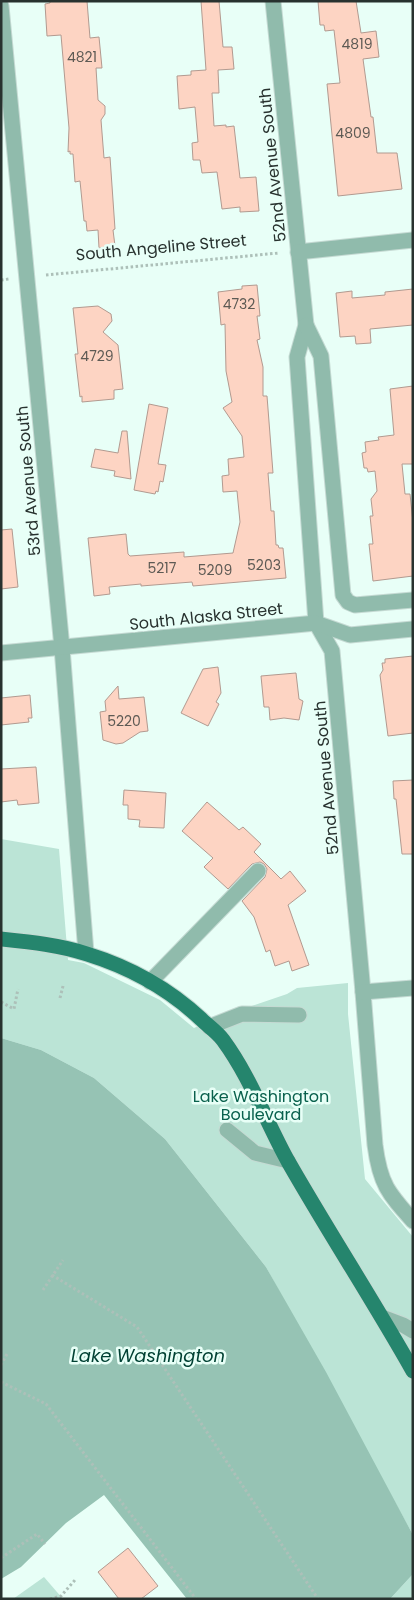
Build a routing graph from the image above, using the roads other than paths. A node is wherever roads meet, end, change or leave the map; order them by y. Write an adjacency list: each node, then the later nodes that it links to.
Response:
1 (273, 1): 4 (street, 52nd Avenue South)
2 (1, 6): 9 (street, 53rd Avenue South)
3 (413, 240): 4 (street)
4 (298, 252): 5 (street, 52nd Avenue South)
5 (306, 325): 6 (street, 52nd Avenue South); 7 (street, 52nd Avenue South)
6 (413, 600)
7 (316, 623): 8 (street, South Alaska Street); 9 (street, South Alaska Street); 16 (street, 52nd Avenue South)
8 (413, 629)
9 (62, 648): 10 (street, South Alaska Street); 13 (street, 53rd Avenue South)
10 (1, 653)
11 (258, 871): 14 (street)
12 (1, 940): 13 (main road)
13 (86, 953): 14 (main road)
14 (150, 982): 18 (main road)
15 (413, 988): 16 (street)
16 (363, 992): 21 (street, 52nd Avenue South)
17 (299, 1015): 18 (street)
18 (209, 1027): 20 (main road)
19 (227, 1130): 20 (street)
20 (288, 1161): 22 (main road)
21 (413, 1221)
22 (382, 1317): 23 (street); 24 (main road)
23 (413, 1331)
24 (413, 1371)

